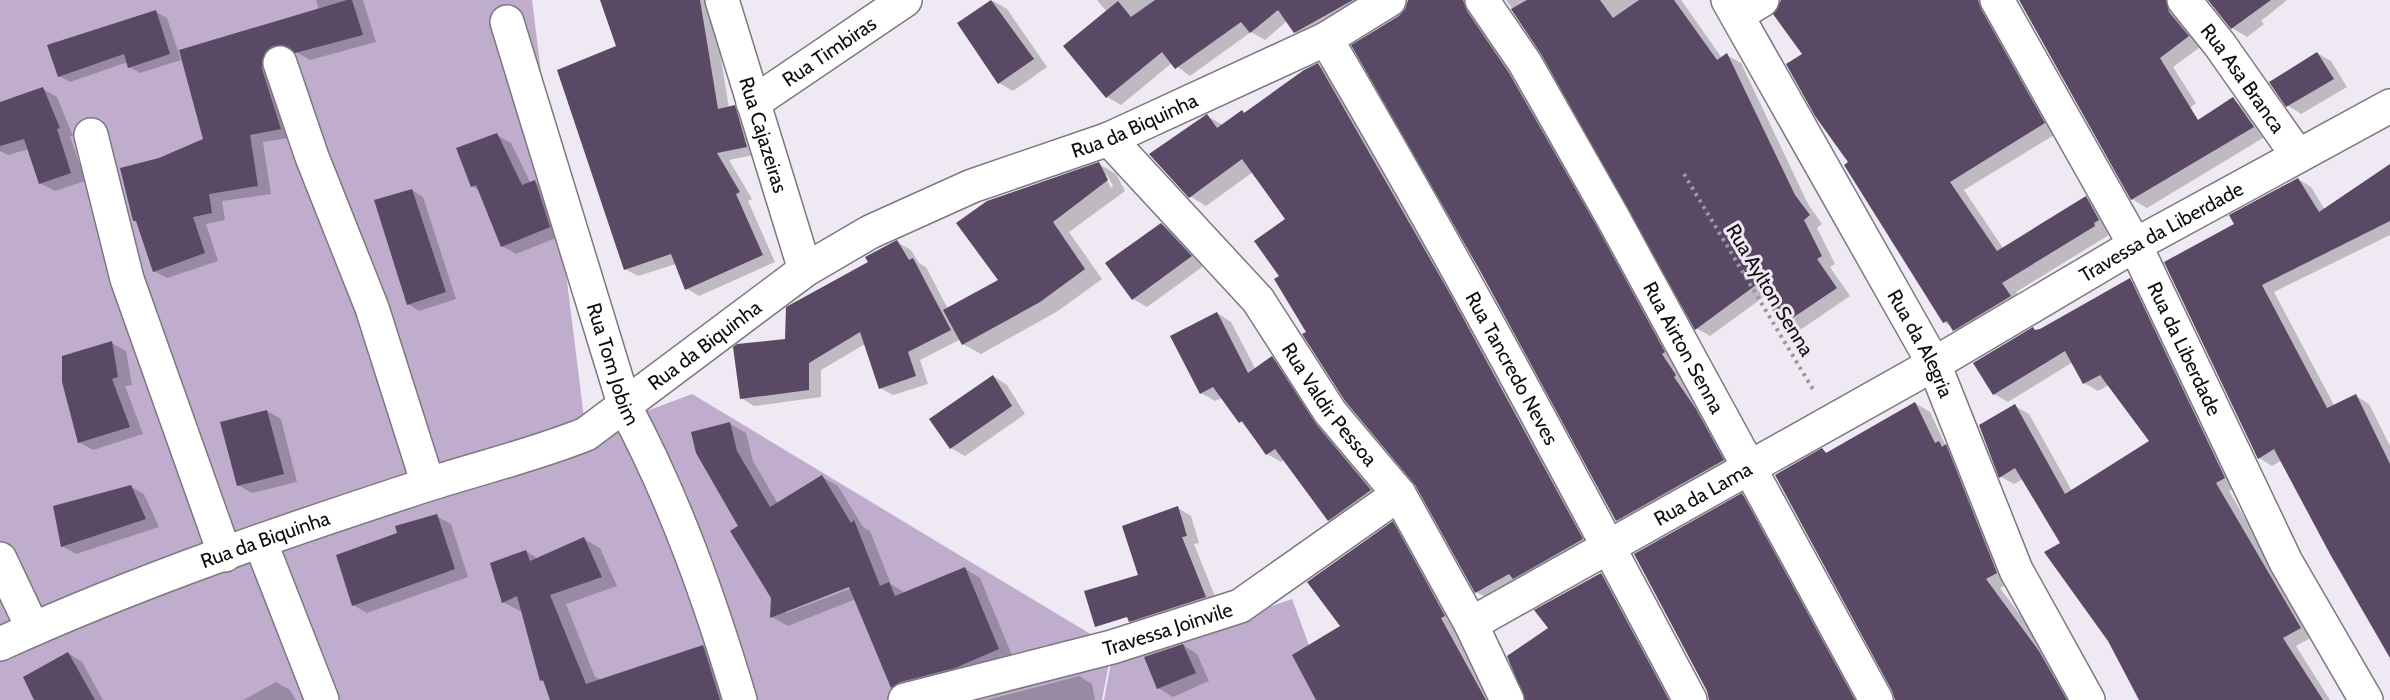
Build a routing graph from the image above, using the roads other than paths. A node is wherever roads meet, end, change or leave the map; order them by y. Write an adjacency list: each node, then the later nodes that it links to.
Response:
1 (722, 0): 11 (street, Rua Cajazeiras)
2 (905, 0): 11 (street, Rua Timbiras)
3 (1389, 0): 9 (street, Rua da Biquinha)
4 (1482, 0): 20 (street, Rua Airton Senna)
5 (1997, 0): 16 (street, Rua da Liberdade)
6 (2184, 0): 15 (street, Rua Asa Branca)
7 (1742, 5): 18 (street, Rua da Alegria)
8 (507, 22): 19 (street, Rua Tom Jobim)
9 (1326, 39): 14 (street, Rua da Biquinha); 24 (street, Rua Tancredo Neves)
10 (280, 63): 21 (street)
11 (753, 103): 17 (street, Rua Cajazeiras)
12 (2390, 106): 15 (street, Travessa da Liberdade)
13 (91, 135): 25 (street)
14 (1109, 139): 17 (street, Rua da Biquinha); 22 (street, Rua Valdir Pessoa)
15 (2298, 156): 16 (street, Travessa da Liberdade)
16 (2135, 245): 18 (street, Travessa da Liberdade); 38 (street, Rua da Liberdade)
17 (804, 270): 19 (street, Rua da Biquinha)
18 (1935, 364): 20 (street, Rua da Lama); 37 (street, Rua da Alegria)
19 (625, 407): 21 (street, Rua da Biquinha); 32 (street, Rua Tom Jobim)
20 (1748, 467): 24 (street, Rua da Lama); 36 (street, Rua Airton Senna)
21 (428, 484): 23 (street, Rua da Biquinha)
22 (1399, 494): 27 (street, Rua Valdir Pessoa); 30 (street, Travessa Joinvile)
23 (260, 541): 25 (street, Rua da Biquinha); 31 (street)
24 (1608, 546): 27 (street, Rua da Lama); 35 (street, Rua Tancredo Neves)
25 (225, 555): 28 (street, Rua da Biquinha)
26 (0, 559): 28 (street)
27 (1471, 624): 34 (street, Rua Valdir Pessoa)
28 (33, 629): 29 (street, Rua da Biquinha)
29 (0, 644)
30 (988, 690): 33 (street, Travessa Joinvile)
31 (322, 700)
32 (740, 700)
33 (905, 700)
34 (1507, 700)
35 (1690, 700)
36 (1876, 700)
37 (2088, 700)
38 (2366, 700)

